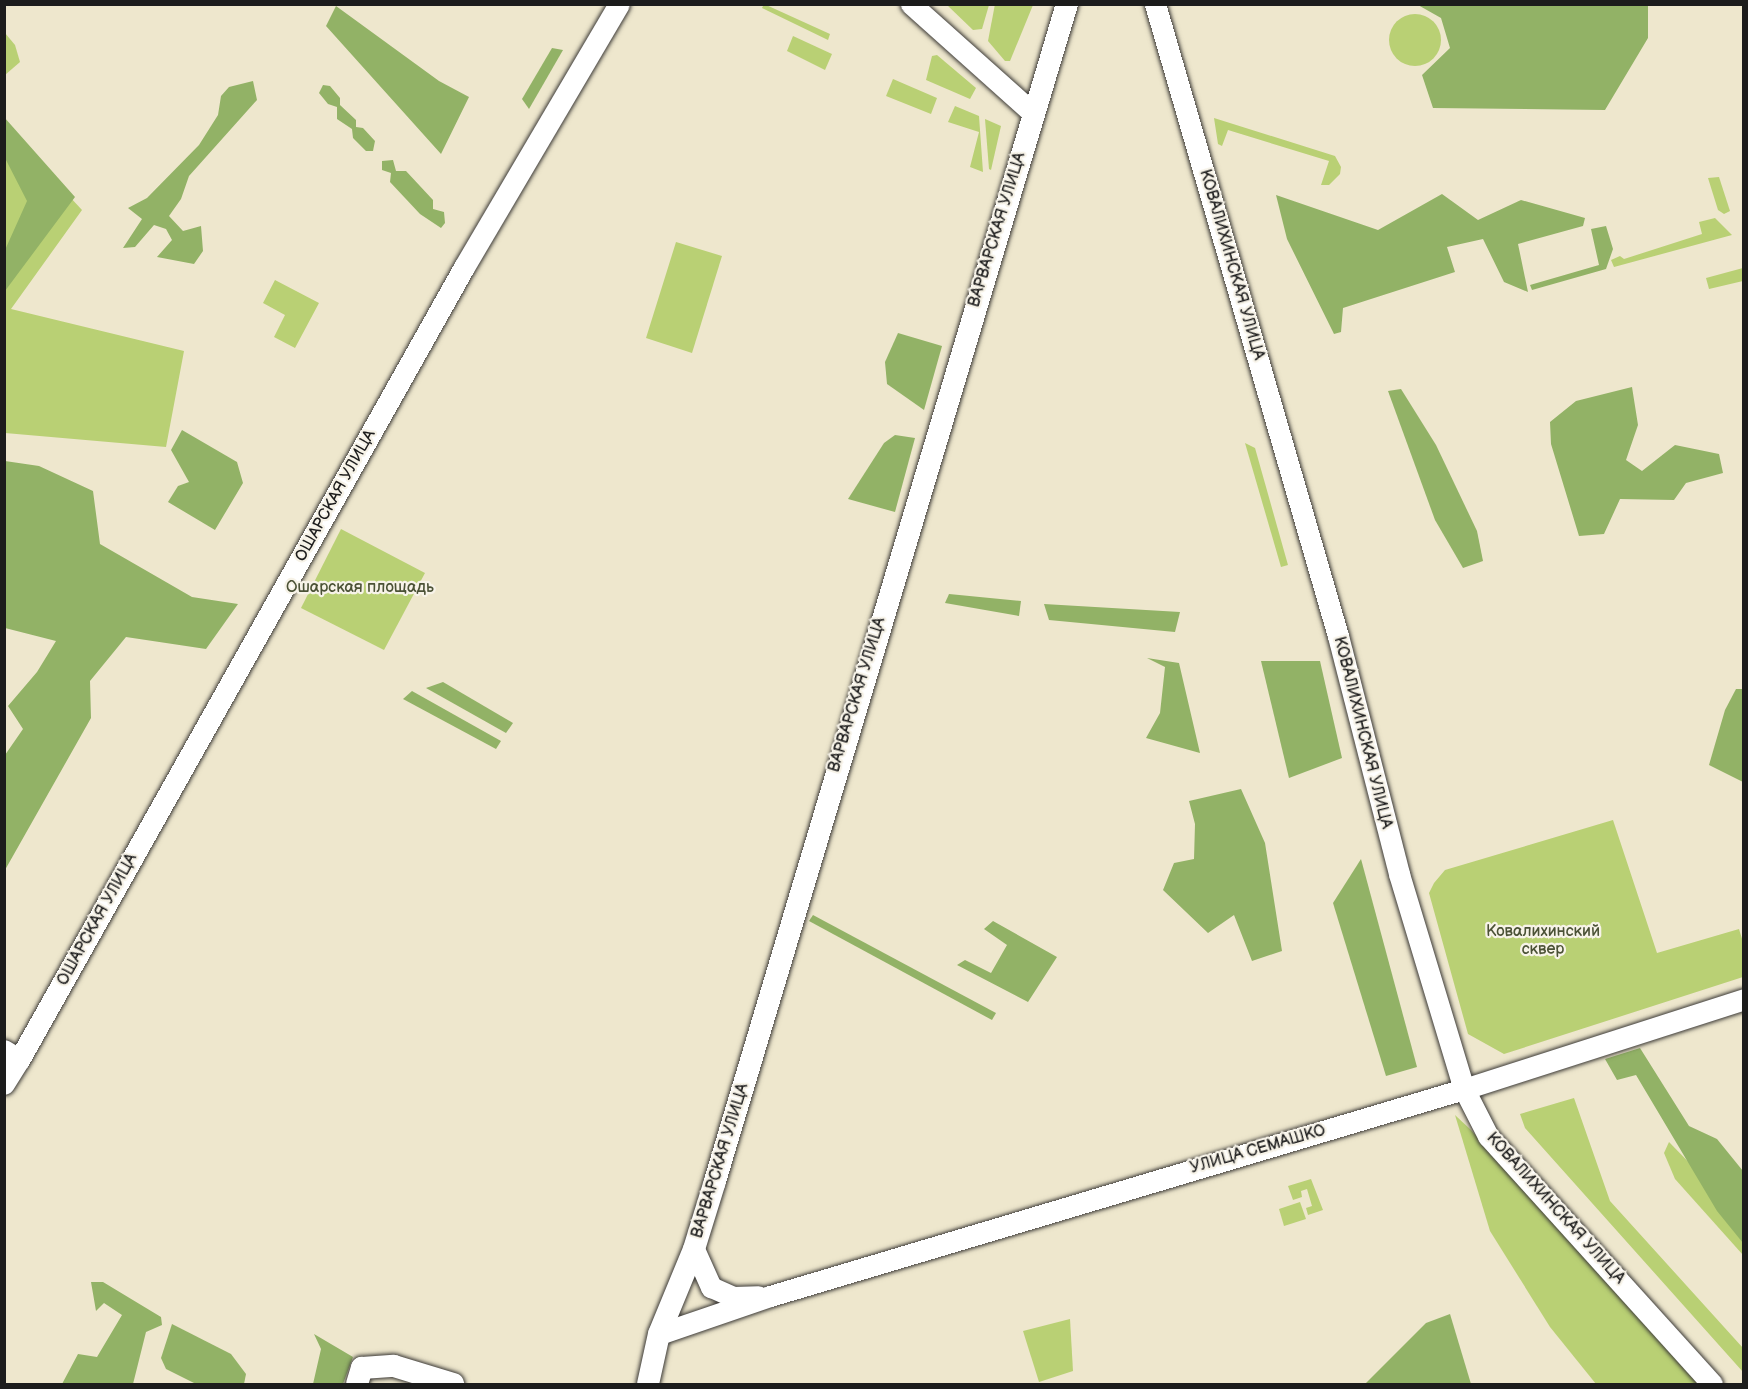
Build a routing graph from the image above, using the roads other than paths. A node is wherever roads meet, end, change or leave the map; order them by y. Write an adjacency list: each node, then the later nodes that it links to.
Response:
1 (619, 4): 7 (street, ОШАРСКАЯ УЛИЦА)
2 (911, 4): 5 (street)
3 (1066, 4): 5 (main road, ВАРВАРСКАЯ УЛИЦА)
4 (1155, 4): 9 (street, КОВАЛИХИНСКАЯ УЛИЦА)
5 (1034, 113): 10 (main road, ВАРВАРСКАЯ УЛИЦА)
6 (1743, 999): 9 (street, УЛИЦА СЕМАШКО)
7 (12, 1055): 8 (main road, ОШАРСКАЯ УЛИЦА)
8 (4, 1084)
9 (1464, 1089): 11 (street, УЛИЦА СЕМАШКО); 16 (street, КОВАЛИХИНСКАЯ УЛИЦА)
10 (694, 1249): 11 (street, УЛИЦА СЕМАШКО); 12 (main road, ВАРВАРСКАЯ УЛИЦА)
11 (770, 1296): 12 (street, УЛИЦА СЕМАШКО)
12 (659, 1335): 15 (main road, ВАРВАРСКАЯ УЛИЦА)
13 (360, 1376): 14 (main road)
14 (453, 1384)
15 (648, 1384)
16 (1712, 1384)

